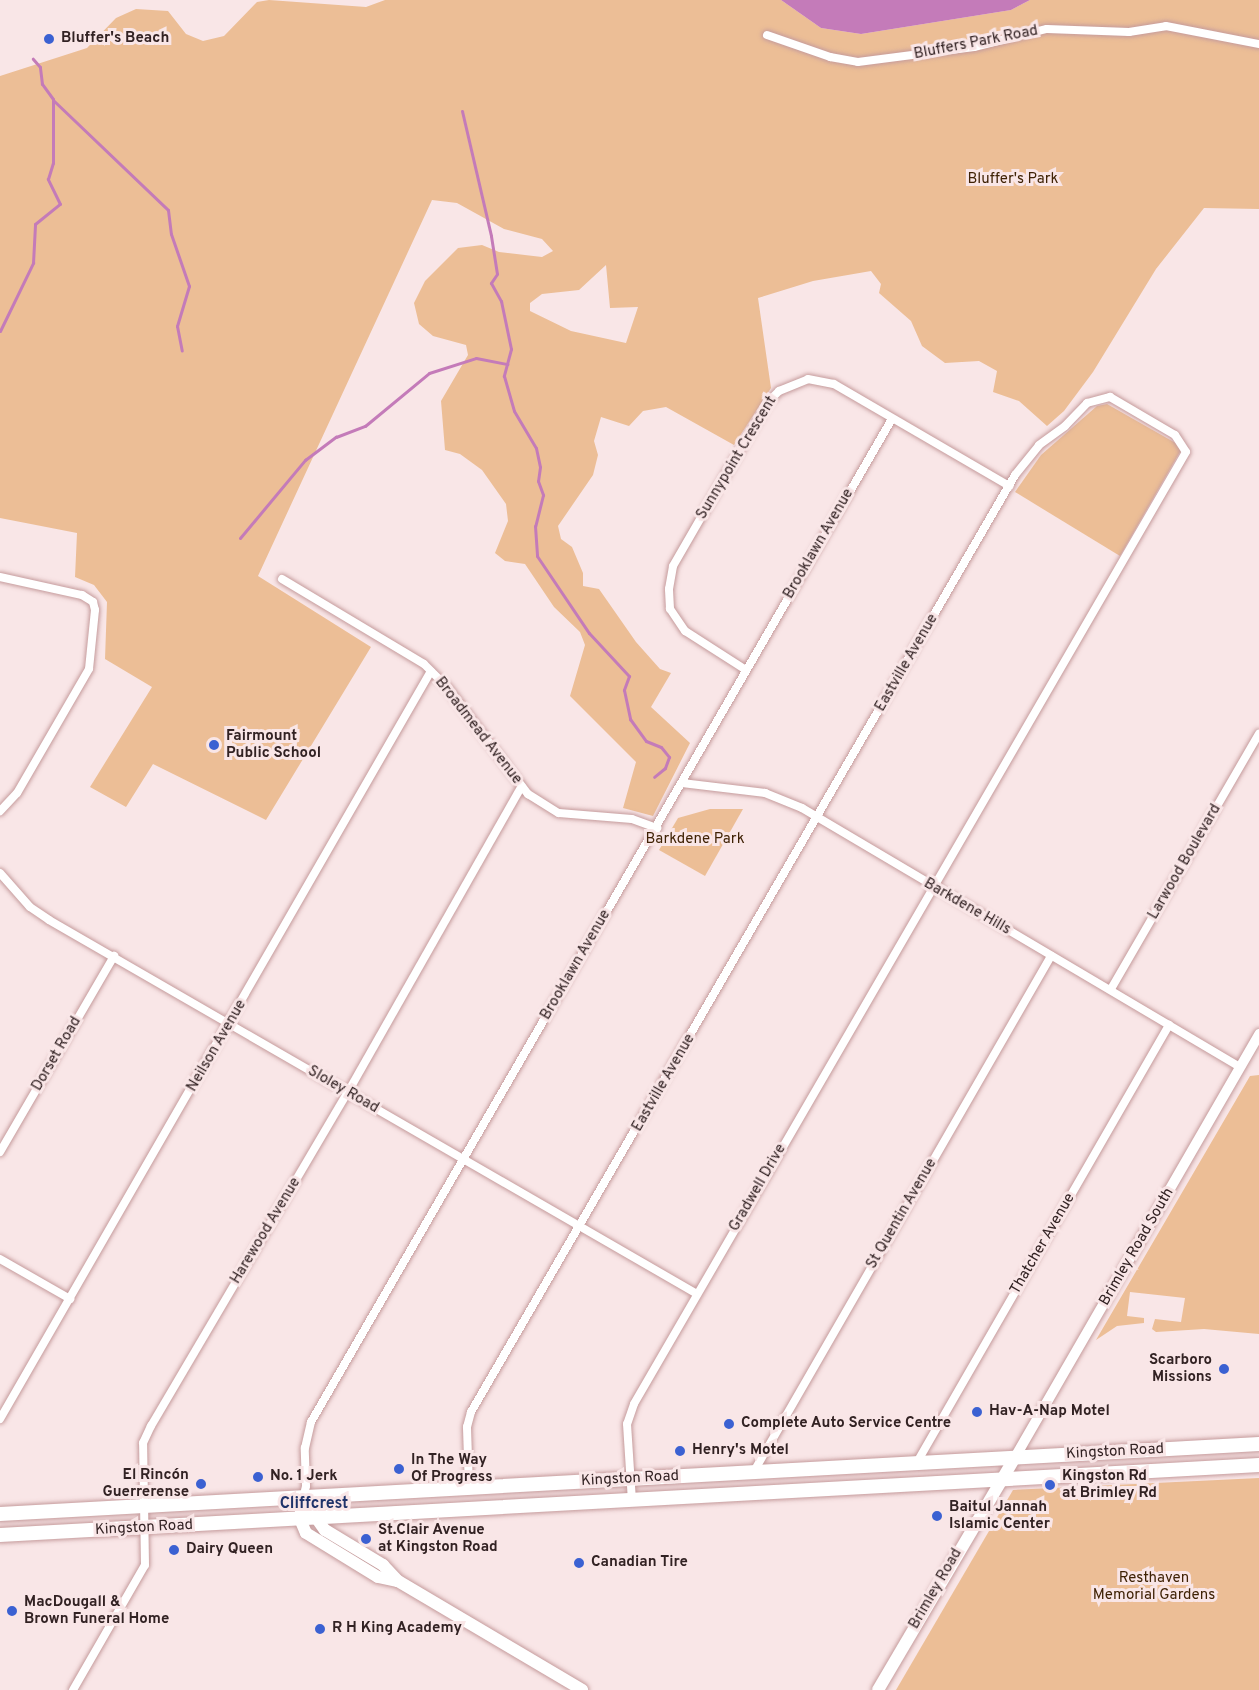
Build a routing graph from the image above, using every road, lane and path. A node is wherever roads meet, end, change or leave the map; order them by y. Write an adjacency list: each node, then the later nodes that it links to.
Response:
1 (767, 34): 2 (street, Bluffers Park Road)
2 (1259, 44)
3 (892, 419): 4 (street, Sunnypoint Crescent); 7 (street, Brooklawn Avenue); 7 (street, Sunnypoint Crescent)
4 (1009, 486): 13 (street, Eastville Avenue); 16 (street, Eastville Avenue)
5 (0, 577): 12 (street)
6 (282, 579): 8 (street, Broadmead Avenue)
7 (746, 670): 10 (street, Brooklawn Avenue)
8 (430, 671): 11 (street, Broadmead Avenue); 20 (street, Neilson Avenue)
9 (1259, 734): 19 (street, Larwood Boulevard)
10 (682, 783): 13 (street, Barkdene Hills); 14 (street, Brooklawn Avenue)
11 (521, 787): 14 (street, Broadmead Avenue); 24 (street, Harewood Avenue)
12 (0, 811)
13 (818, 818): 16 (street, Barkdene Hills); 27 (street, Eastville Avenue)
14 (657, 828): 26 (street, Brooklawn Avenue)
15 (0, 873): 17 (street, Sloley Road)
16 (933, 887): 18 (street, Barkdene Hills); 29 (street, Gradwell Drive)
17 (114, 956): 20 (street, Sloley Road); 25 (street, Dorset Road)
18 (1051, 956): 19 (street, Barkdene Hills); 36 (street, St Quentin Avenue)
19 (1111, 989): 21 (street, Barkdene Hills)
20 (230, 1024): 24 (street, Sloley Road); 30 (street, Neilson Avenue)
21 (1169, 1025): 23 (street, Barkdene Hills); 34 (street, Thatcher Avenue)
22 (1259, 1034): 23 (street, Brimley Road South)
23 (1240, 1067): 33 (street, Brimley Road South)
24 (348, 1092): 26 (street, Sloley Road); 42 (street, Harewood Avenue)
25 (0, 1152)
26 (463, 1159): 27 (street, Sloley Road); 40 (street, Brooklawn Avenue)
27 (580, 1227): 29 (street, Sloley Road); 39 (street, Eastville Avenue)
28 (0, 1259): 30 (street)
29 (697, 1294): 37 (street, Gradwell Drive)
30 (70, 1299): 31 (street, Neilson Avenue)
31 (0, 1419)
32 (1259, 1443): 33 (main road, Kingston Road)
33 (1014, 1459): 34 (main road, Kingston Road); 38 (main road, Brimley Road)
34 (916, 1464): 36 (main road, Kingston Road)
35 (1259, 1465): 38 (main road, Kingston Road)
36 (753, 1473): 37 (main road, Kingston Road)
37 (630, 1479): 39 (main road, Kingston Road); 41 (street, Gradwell Drive)
38 (999, 1481): 41 (main road, Kingston Road); 51 (main road, Brimley Road)
39 (469, 1488): 40 (main road, Kingston Road)
40 (303, 1499): 42 (main road, Kingston Road); 44 (main road); 45 (main road)
41 (632, 1501): 44 (main road, Kingston Road)
42 (145, 1506): 43 (main road, Kingston Road); 46 (street, Harewood Avenue)
43 (0, 1514)
44 (318, 1518): 45 (main road, Kingston Road); 48 (main road)
45 (300, 1520): 46 (main road, Kingston Road); 48 (main road)
46 (146, 1527): 47 (main road, Kingston Road); 49 (street, Harewood Avenue)
47 (0, 1535)
48 (398, 1581): 50 (main road)
49 (74, 1690)
50 (581, 1690)
51 (878, 1690)

